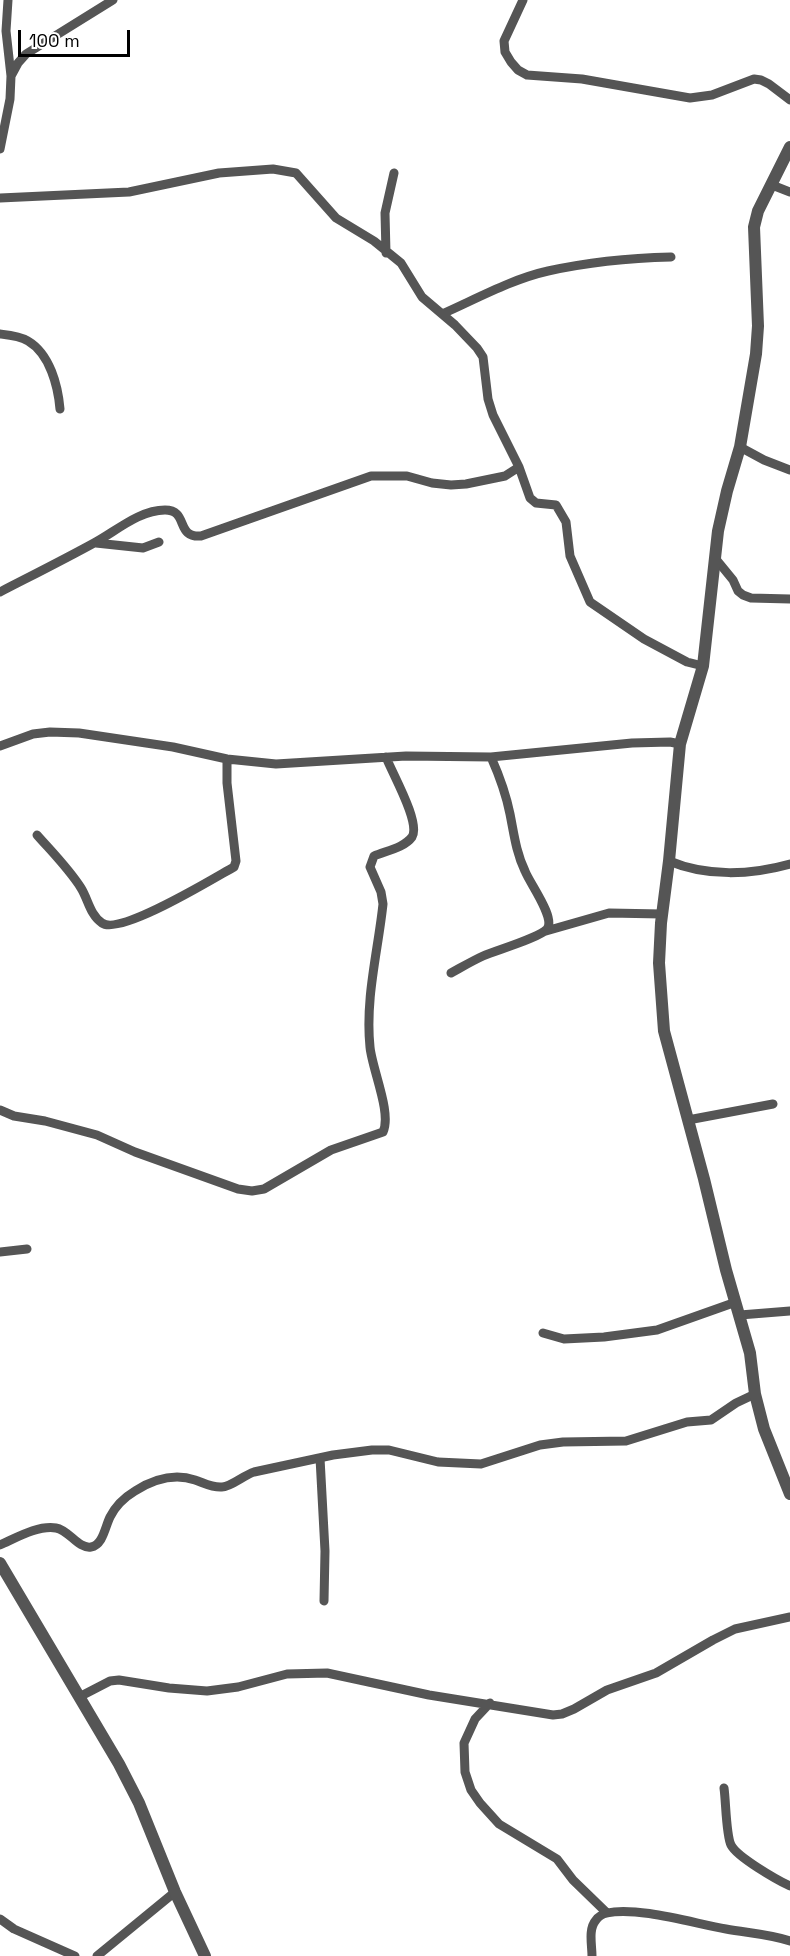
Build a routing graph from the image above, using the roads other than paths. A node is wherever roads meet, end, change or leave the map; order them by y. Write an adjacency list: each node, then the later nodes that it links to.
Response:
1 (8, 0): 4 (street)
2 (113, 0): 4 (street)
3 (523, 0): 5 (street)
4 (11, 76): 7 (street)
5 (790, 100)
6 (790, 147): 9 (street)
7 (0, 149)
8 (394, 173): 12 (street)
9 (772, 185): 10 (street); 17 (street)
10 (790, 192)
11 (0, 198): 12 (street)
12 (386, 253): 14 (street)
13 (672, 257): 14 (street)
14 (442, 314): 18 (street)
15 (0, 334): 16 (street)
16 (60, 409)
17 (740, 447): 19 (street); 22 (street)
18 (519, 467): 21 (street); 25 (street)
19 (790, 470)
20 (159, 542): 21 (street)
21 (96, 543): 23 (street)
22 (715, 558): 24 (street); 25 (street)
23 (0, 592)
24 (790, 599)
25 (703, 666): 26 (street)
26 (680, 744): 29 (street); 32 (street)
27 (0, 746): 30 (street)
28 (386, 757): 29 (street); 30 (street); 38 (street)
29 (491, 757): 35 (street)
30 (227, 759): 31 (street)
31 (37, 835)
32 (669, 861): 33 (street); 34 (street)
33 (790, 864)
34 (662, 914): 35 (street); 39 (street)
35 (546, 931): 36 (street)
36 (451, 973)
37 (773, 1104): 39 (street)
38 (0, 1110)
39 (688, 1120): 42 (street)
40 (27, 1249): 41 (street)
41 (0, 1251)
42 (736, 1302): 44 (street); 45 (street)
43 (790, 1311): 44 (street)
44 (740, 1315): 46 (street)
45 (543, 1333)
46 (755, 1394): 47 (street); 48 (street)
47 (320, 1458): 49 (street); 51 (street)
48 (790, 1494)
49 (0, 1545)
50 (0, 1563): 53 (street)
51 (324, 1601)
52 (790, 1617): 54 (street)
53 (81, 1696): 54 (street); 57 (street)
54 (490, 1703): 58 (street)
55 (724, 1788): 56 (street)
56 (790, 1886)
57 (175, 1892): 62 (street); 63 (street)
58 (607, 1913): 60 (street); 64 (street)
59 (0, 1919): 61 (street)
60 (790, 1941)
61 (75, 1956)
62 (97, 1956)
63 (205, 1956)
64 (592, 1956)

